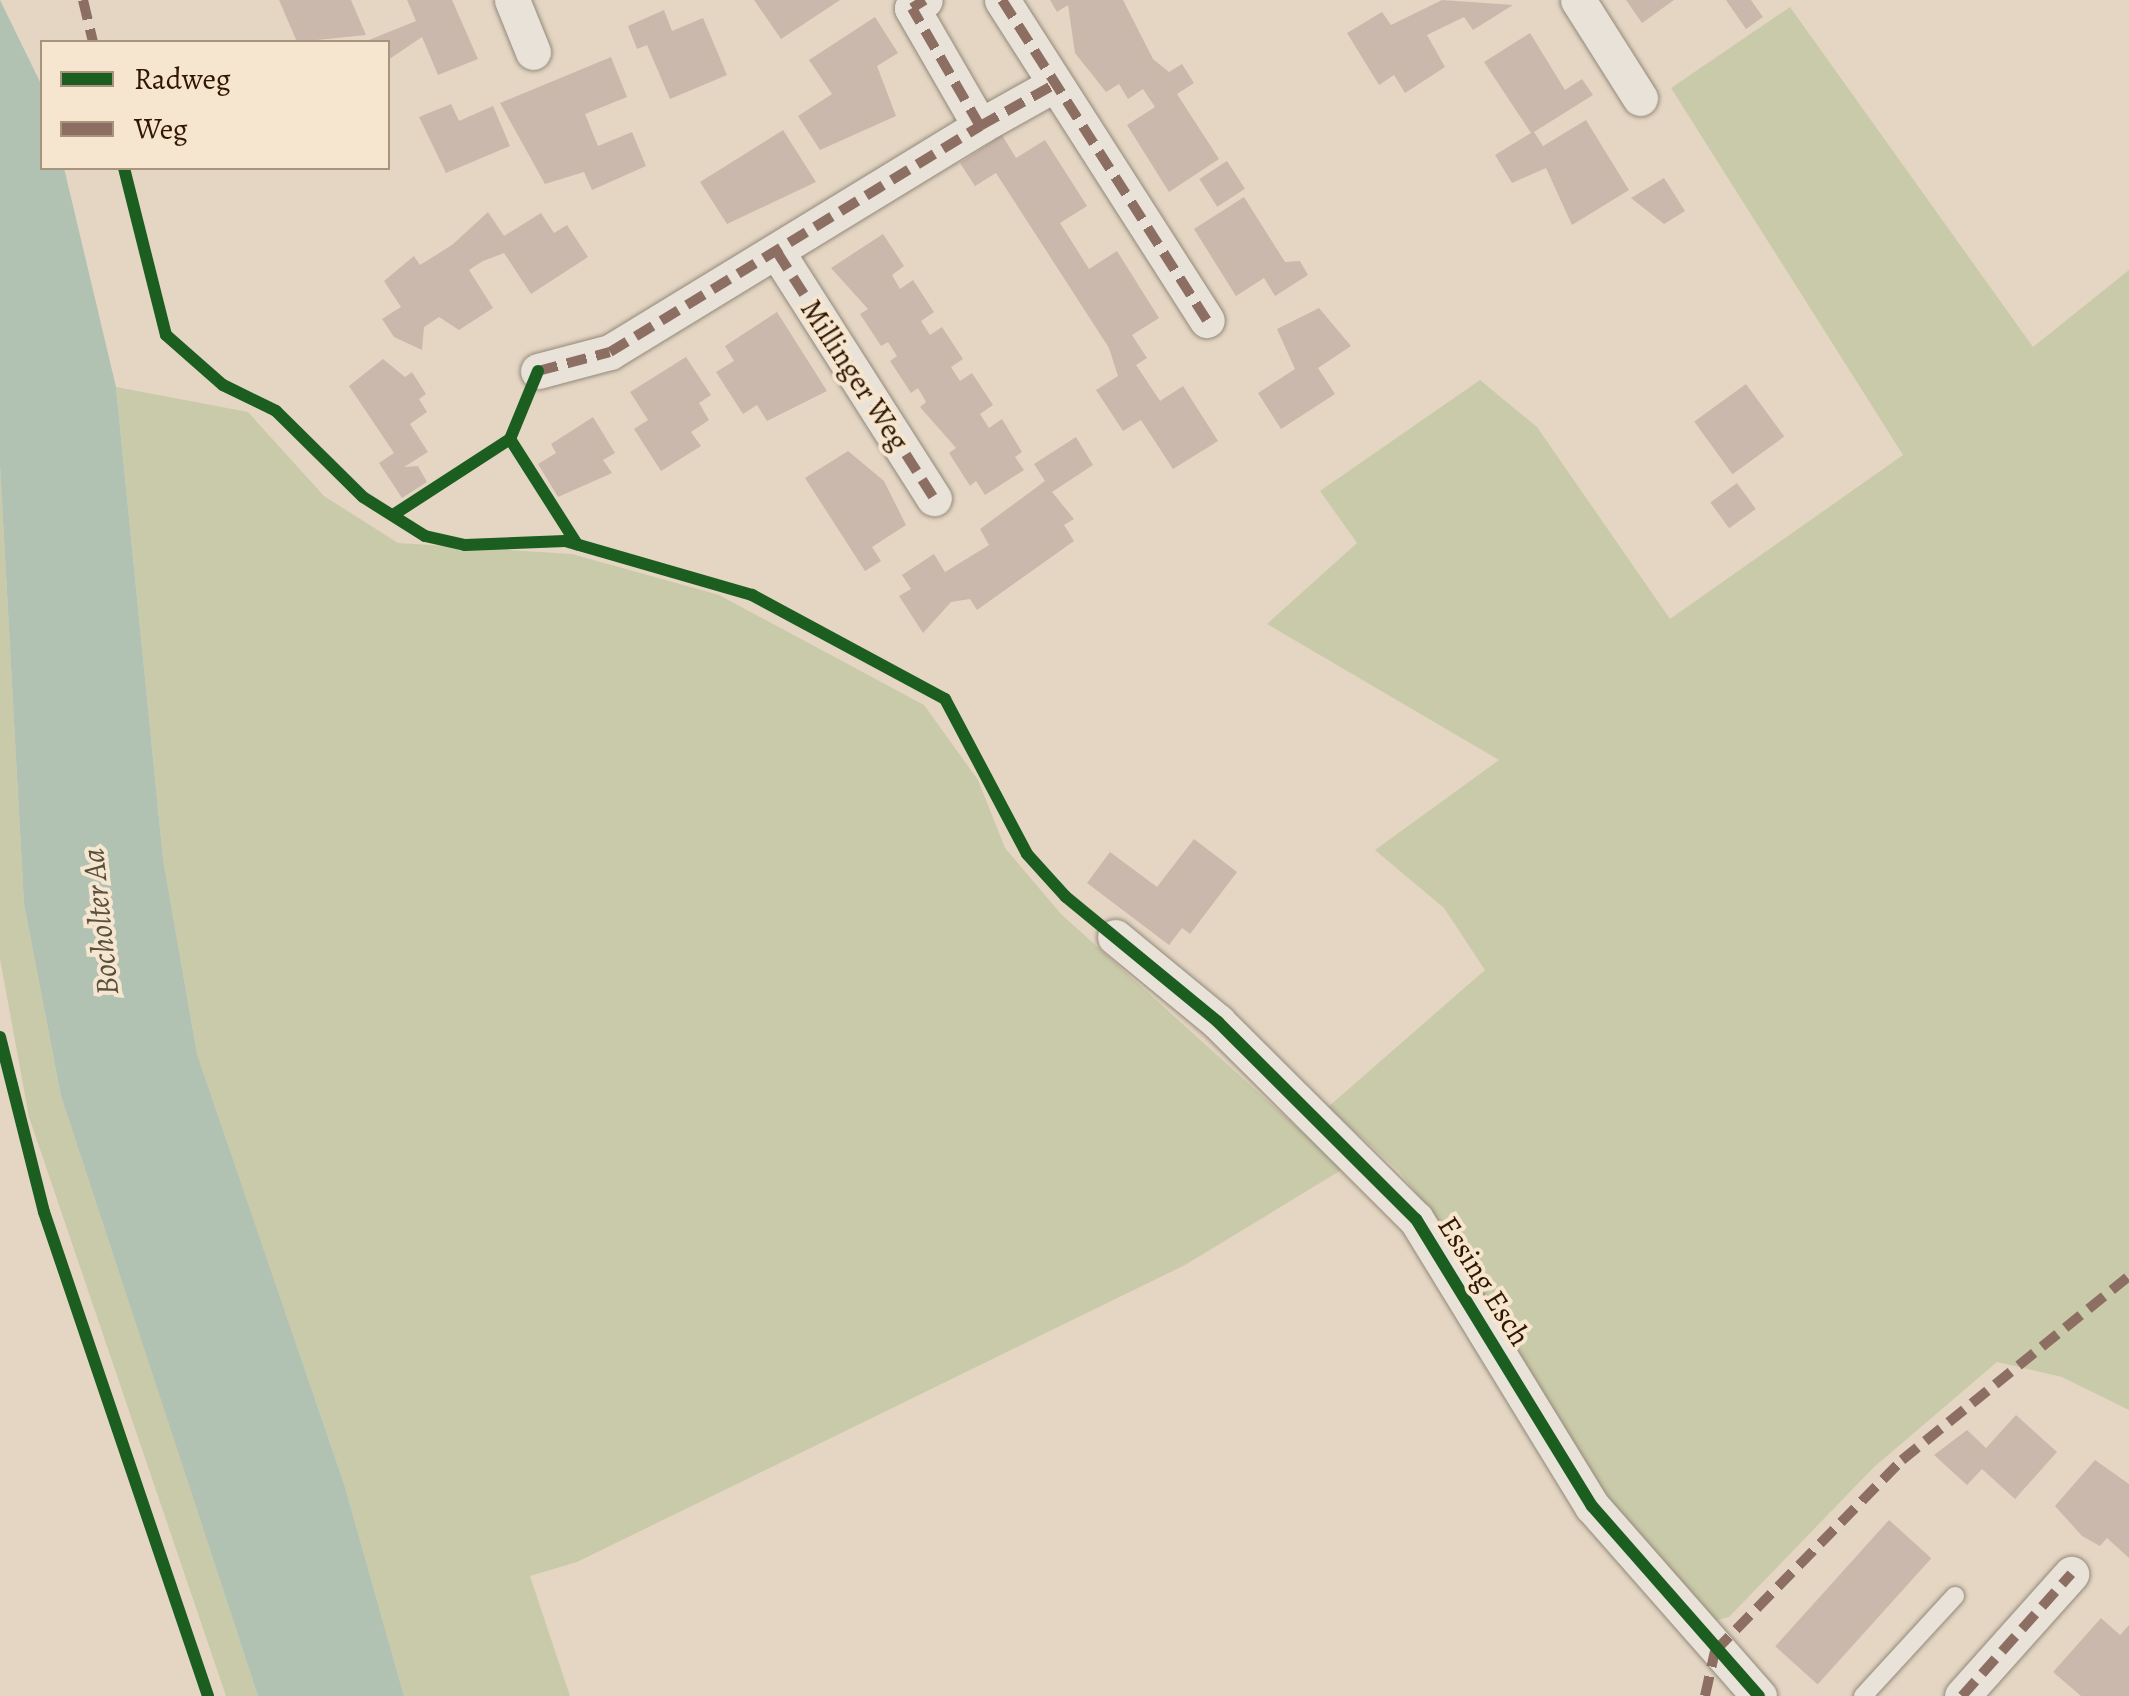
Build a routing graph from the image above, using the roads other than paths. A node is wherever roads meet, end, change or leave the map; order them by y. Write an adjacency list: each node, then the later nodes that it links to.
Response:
1 (512, 0): 5 (street)
2 (926, 0): 8 (street)
3 (1002, 0): 6 (street)
4 (1578, 0): 7 (street)
5 (533, 52)
6 (1055, 84): 8 (street); 10 (street)
7 (1640, 98)
8 (980, 126): 9 (street)
9 (777, 252): 11 (street); 12 (street, Millinger Weg)
10 (1207, 320)
11 (538, 370)
12 (934, 498)
13 (1114, 937): 16 (street, Essing Esch)
14 (2070, 1574): 18 (street)
15 (1955, 1596): 17 (lane)
16 (1759, 1696)
17 (1863, 1696)
18 (1962, 1696)

